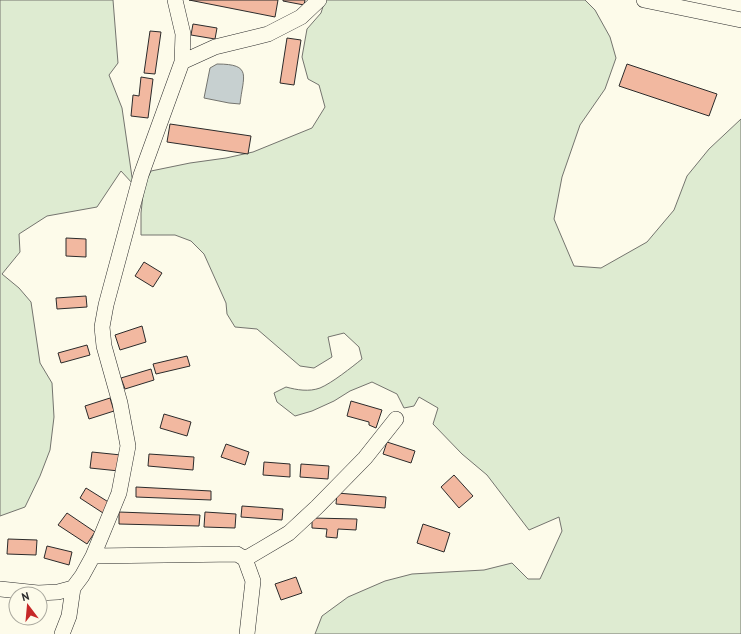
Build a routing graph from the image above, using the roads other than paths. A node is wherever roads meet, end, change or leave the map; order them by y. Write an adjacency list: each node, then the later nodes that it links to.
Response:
1 (175, 0): 5 (street)
2 (318, 0): 5 (street)
3 (644, 0): 4 (street)
4 (741, 20)
5 (182, 62): 7 (street)
6 (396, 419): 8 (street)
7 (93, 556): 8 (street); 9 (street)
8 (245, 559): 12 (street)
9 (73, 588): 10 (street); 11 (street)
10 (0, 589)
11 (62, 634)
12 (247, 634)

